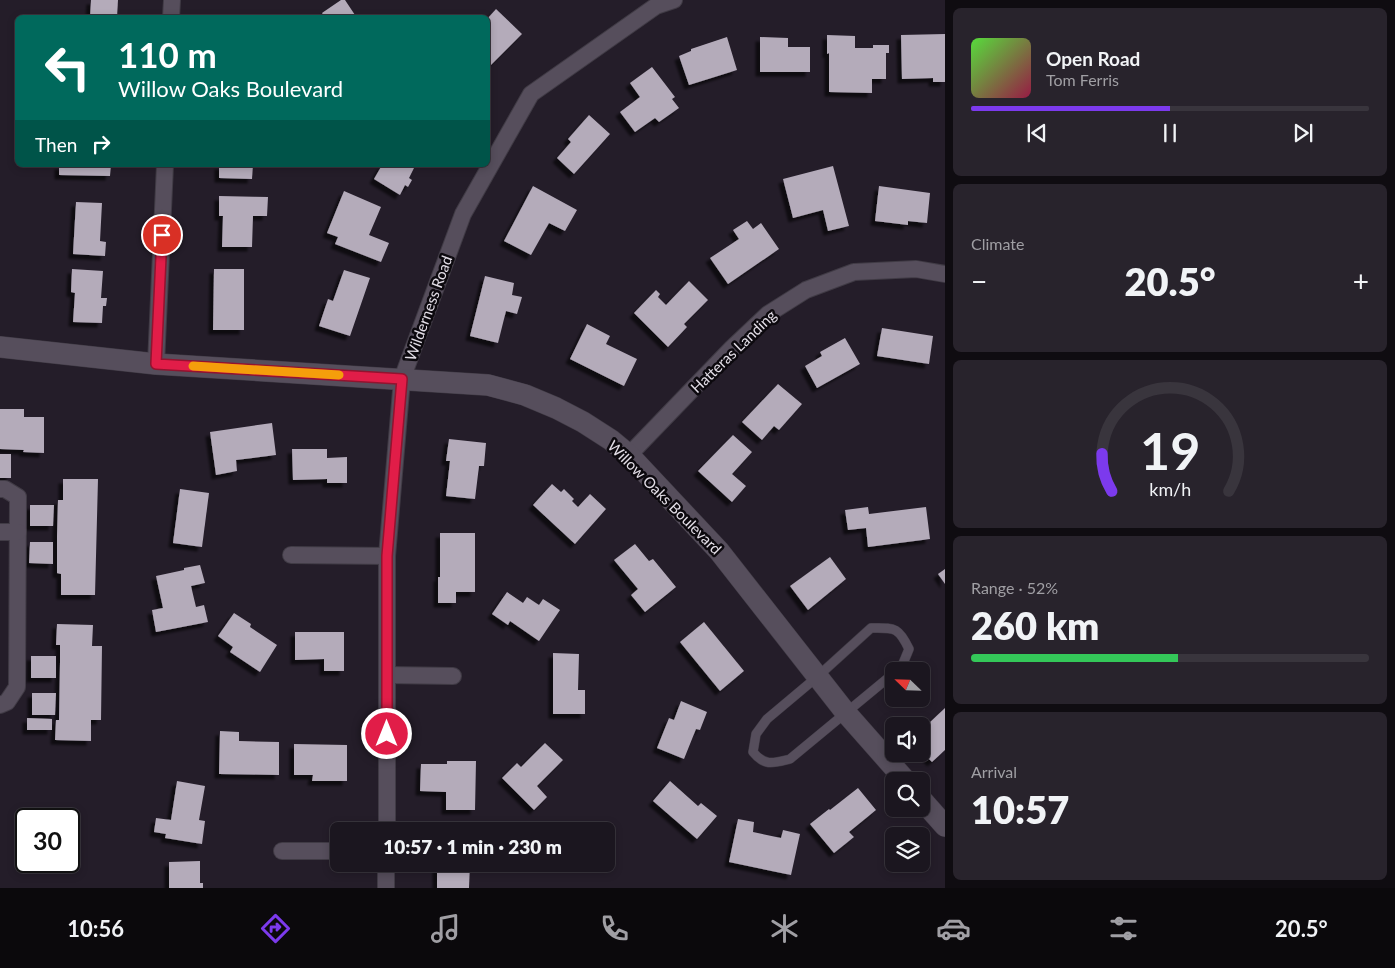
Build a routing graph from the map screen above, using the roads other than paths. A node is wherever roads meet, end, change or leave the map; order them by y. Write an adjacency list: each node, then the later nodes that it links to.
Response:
1 (172, 0): 3 (street)
2 (674, 0): 4 (street, Wilderness Road)
3 (172, 15)
4 (490, 166)
5 (165, 167): 9 (street)
6 (490, 167): 10 (street, Wilderness Road)
7 (945, 274): 11 (street, Hatteras Landing)
8 (0, 347): 9 (street, Willow Oaks Boulevard)
9 (156, 364): 10 (street, Willow Oaks Boulevard)
10 (402, 379): 11 (street, Willow Oaks Boulevard); 16 (street, Wilderness Road)
11 (629, 456): 20 (street, Willow Oaks Boulevard)
12 (0, 489): 14 (street)
13 (0, 532): 14 (street)
14 (18, 532): 22 (street)
15 (291, 555): 16 (street)
16 (387, 556): 18 (street, Wilderness Road)
17 (904, 662): 20 (lane)
18 (387, 676): 19 (street); 26 (street, Wilderness Road)
19 (453, 676)
20 (817, 677): 23 (street, Willow Oaks Boulevard); 23 (lane)
21 (885, 680): 23 (lane)
22 (0, 705)
23 (846, 713): 24 (street, Willow Oaks Boulevard)
24 (898, 772)
25 (930, 809): 27 (street)
26 (387, 822)
27 (945, 826)
28 (282, 851): 29 (street)
29 (330, 851)
30 (386, 872): 31 (street)
31 (386, 888)

